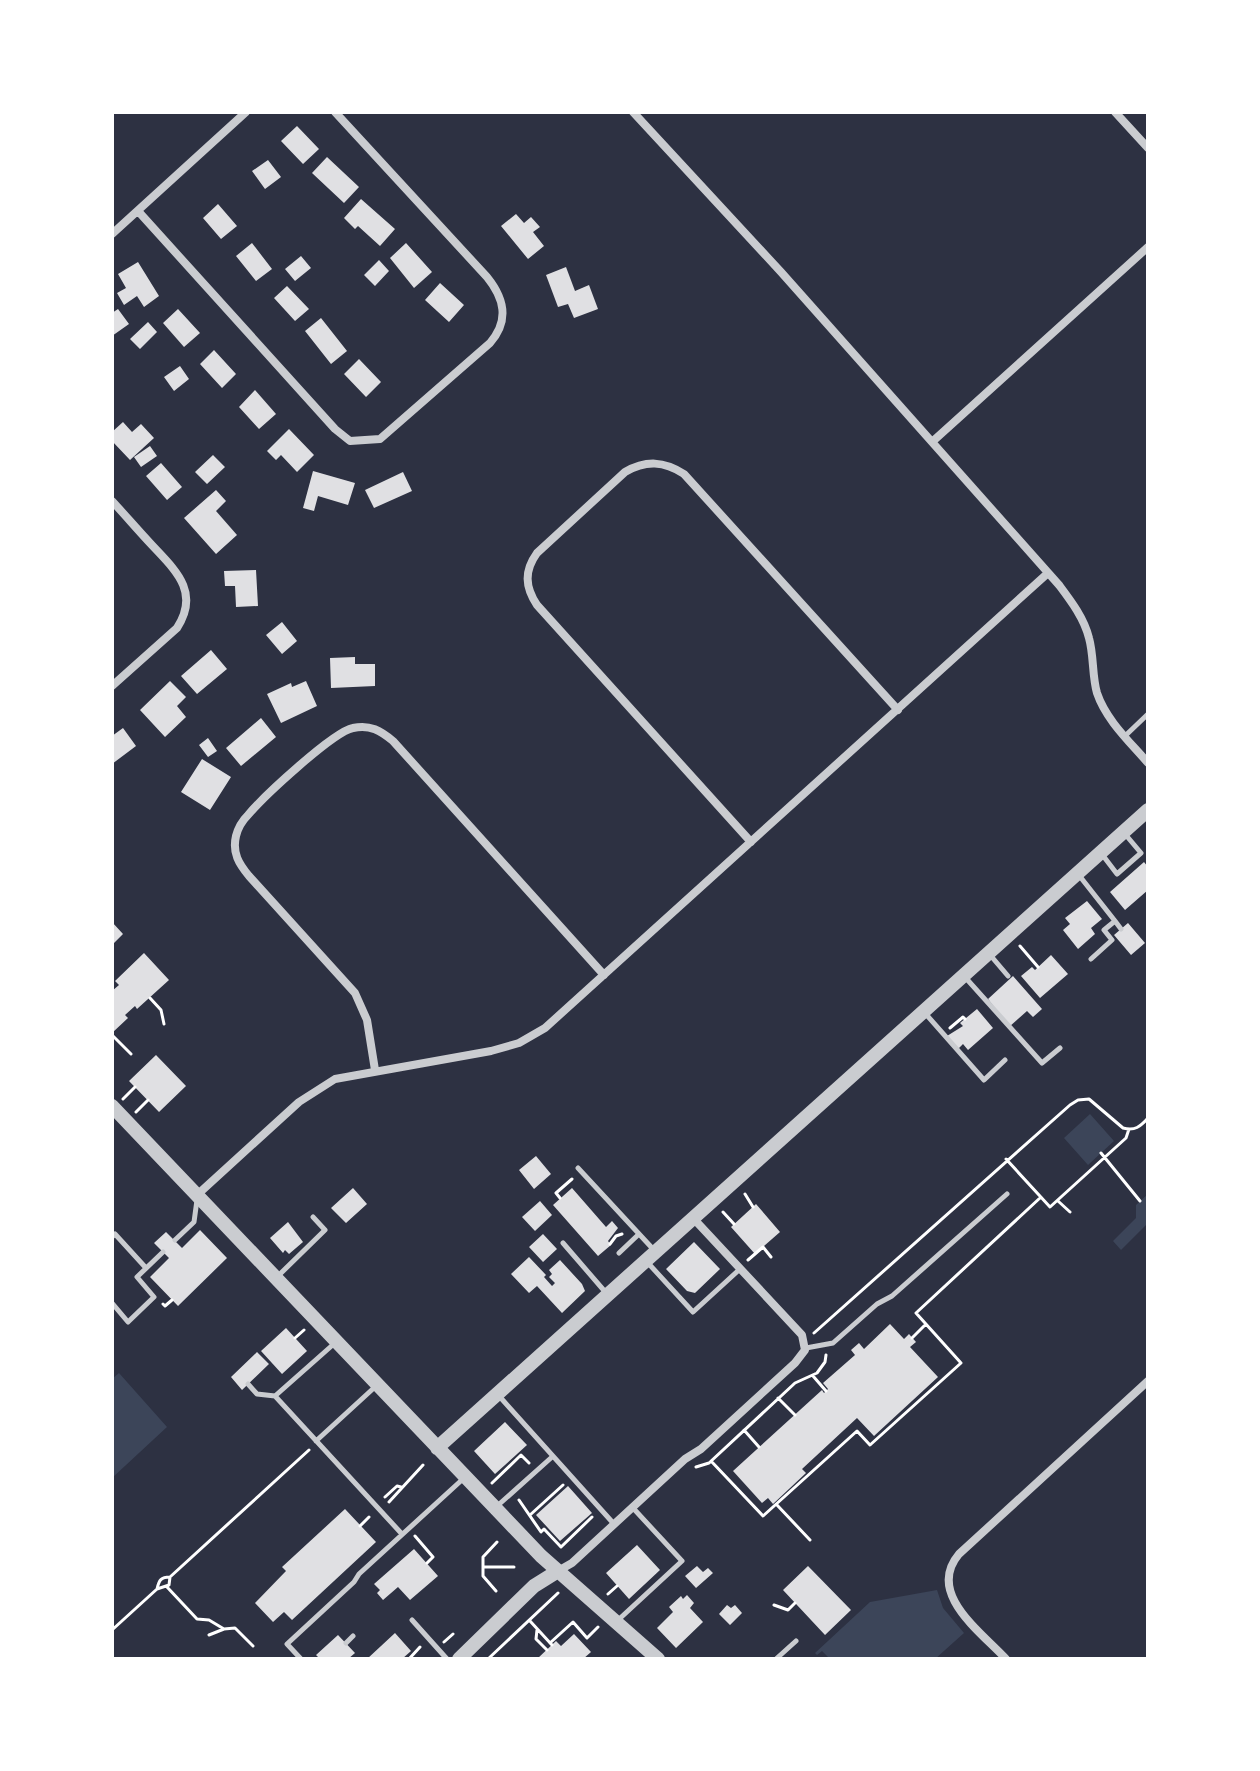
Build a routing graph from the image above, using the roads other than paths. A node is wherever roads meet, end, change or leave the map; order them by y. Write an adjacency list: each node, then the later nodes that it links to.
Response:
1 (246, 112): 6 (street)
2 (335, 112): 6 (street)
3 (633, 112): 9 (street)
4 (1115, 112): 5 (street)
5 (1148, 148)
6 (138, 211): 7 (street)
7 (112, 234)
8 (1148, 247): 9 (street)
9 (932, 442): 11 (street)
10 (112, 501): 12 (street)
11 (1048, 573): 13 (street); 15 (street)
12 (112, 686)
13 (898, 710): 19 (street); 19 (street)
14 (1148, 714): 15 (lane)
15 (1125, 736): 16 (street)
16 (1148, 763)
17 (1148, 810): 18 (street)
18 (1124, 832): 20 (street); 20 (lane)
19 (751, 842): 26 (street)
20 (1100, 853): 21 (street)
21 (1077, 873): 22 (lane); 24 (street)
22 (1115, 921): 23 (lane); 25 (lane)
23 (1121, 929)
24 (989, 953): 27 (street); 28 (lane)
25 (1091, 959)
26 (604, 975): 32 (street); 32 (street)
27 (963, 976): 29 (street); 30 (lane)
28 (1008, 976)
29 (923, 1012): 31 (lane); 38 (street)
30 (1060, 1048)
31 (1005, 1060)
32 (375, 1070): 36 (street)
33 (117, 1103): 36 (street)
34 (579, 1169): 39 (lane)
35 (1007, 1194): 52 (lane)
36 (197, 1195): 41 (lane); 48 (street)
37 (313, 1217): 48 (lane)
38 (693, 1218): 45 (street); 47 (street)
39 (639, 1234): 44 (lane); 45 (lane)
40 (112, 1237): 46 (lane)
41 (175, 1240)
42 (563, 1243): 49 (lane)
43 (163, 1252): 46 (lane)
44 (619, 1253)
45 (650, 1256): 47 (lane); 49 (street)
46 (146, 1268): 50 (lane)
47 (741, 1269): 52 (street)
48 (276, 1278): 51 (street)
49 (608, 1295): 56 (street)
50 (112, 1303)
51 (336, 1342): 55 (street); 57 (lane)
52 (806, 1348): 62 (street)
53 (1148, 1381): 77 (street)
54 (248, 1384): 57 (lane)
55 (377, 1386): 58 (lane); 59 (street)
56 (497, 1395): 59 (street); 60 (lane)
57 (275, 1396): 58 (lane)
58 (316, 1441): 65 (lane)
59 (437, 1448): 61 (street)
60 (552, 1457): 63 (lane); 64 (lane)
61 (465, 1477): 63 (street); 65 (lane)
62 (633, 1507): 64 (street); 68 (lane)
63 (495, 1508): 66 (street)
64 (614, 1524): 66 (street)
65 (401, 1533): 73 (lane)
66 (558, 1571): 68 (street); 72 (street)
67 (412, 1620): 74 (lane)
68 (609, 1623): 75 (street)
69 (353, 1636): 71 (lane)
70 (796, 1641): 76 (lane)
71 (346, 1643)
72 (463, 1657)
73 (301, 1659)
74 (447, 1659)
75 (658, 1659)
76 (776, 1659)
77 (1006, 1659)

